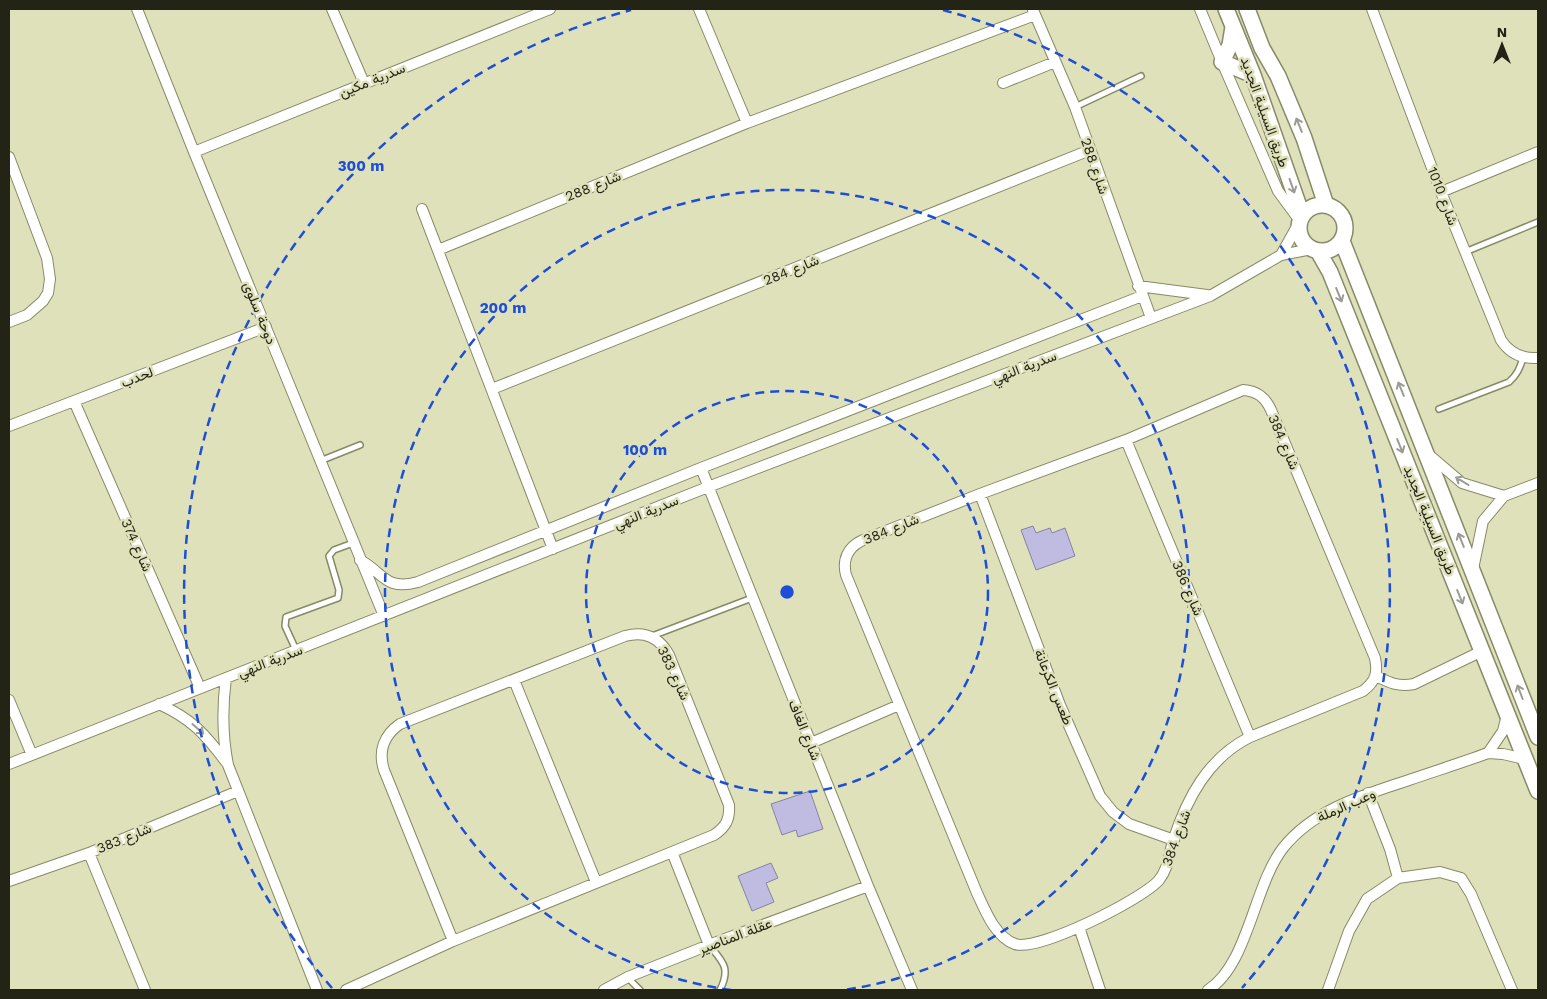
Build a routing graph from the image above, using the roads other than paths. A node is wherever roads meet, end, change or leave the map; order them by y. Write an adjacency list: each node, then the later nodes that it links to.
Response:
1 (137, 9): 20 (street, دوحة سلوى)
2 (332, 9): 15 (street)
3 (550, 9): 15 (street, سدرية مكين)
4 (699, 9): 18 (street)
5 (1200, 9): 12 (street)
6 (1226, 9): 10 (street, طريق السيلية الجديد)
7 (1247, 9): 24 (street, طريق السيلية الجديد, one-way to 7)
8 (1372, 9): 23 (street, شارع 1010)
9 (1034, 12): 11 (street, شارع 288); 18 (street, شارع 288)
10 (1234, 27): 12 (street); 13 (street, طريق السيلية الجديد)
11 (1055, 62): 16 (street); 17 (street, شارع 288)
12 (1222, 62): 13 (street); 26 (street)
13 (1253, 75): 26 (street, طريق السيلية الجديد, one-way to 26)
14 (1141, 76): 17 (lane)
15 (364, 83): 20 (street, سدرية مكين)
16 (1002, 83)
17 (1075, 107): 19 (street, شارع 288)
18 (747, 123): 29 (street, شارع 288)
19 (1090, 150): 33 (street, شارع 288); 40 (street, شارع 284)
20 (194, 152): 37 (street, دوحة سلوى)
21 (1538, 152): 23 (street)
22 (9, 157): 36 (street)
23 (1441, 192): 31 (street, شارع 1010)
24 (1326, 205): 26 (street); 28 (street, طريق السيلية الجديد)
25 (422, 209): 29 (street)
26 (1301, 218): 30 (street, طريق السيلية الجديد); 32 (street)
27 (1538, 222): 31 (lane)
28 (1342, 241): 30 (street); 46 (street, طريق السيلية الجديد, one-way to 28)
29 (438, 250): 40 (street)
30 (1315, 250): 32 (street, سدرية النهي); 62 (street, طريق السيلية الجديد, one-way to 62)
31 (1466, 252): 38 (street, شارع 1010)
32 (1281, 255): 34 (street, سدرية النهي)
33 (1140, 291): 34 (street); 35 (street, شارع 288); 48 (street)
34 (1210, 296): 35 (street, سدرية النهي)
35 (1151, 318): 50 (street, سدرية النهي)
36 (9, 322)
37 (266, 327): 41 (street, لحدب); 47 (street, دوحة سلوى)
38 (1523, 358): 39 (street); 42 (lane)
39 (1538, 358)
40 (492, 389): 53 (street)
41 (74, 401): 43 (street, لحدب); 66 (street, شارع 374)
42 (1439, 409)
43 (9, 426)
44 (1126, 440): 51 (street, شارع 384); 63 (street, شارع 384); 71 (street, شارع 386)
45 (360, 445): 47 (lane)
46 (1426, 453): 52 (street, one-way to 46); 57 (street, طريق السيلية الجديد, one-way to 46)
47 (320, 461): 54 (street, دوحة سلوى)
48 (701, 468): 50 (street, شارع الغاف); 53 (street)
49 (1538, 484): 52 (street)
50 (708, 488): 55 (street, سدرية النهي); 58 (street, شارع الغاف)
51 (980, 494): 69 (street, شارع 384); 82 (street, طعس الكرعانة)
52 (1504, 496): 57 (street)
53 (546, 530): 55 (street); 56 (street)
54 (353, 543): 56 (street, دوحة سلوى); 61 (lane)
55 (553, 549): 59 (street, سدرية النهي)
56 (360, 560): 59 (street, دوحة سلوى)
57 (1473, 569): 72 (street, طريق السيلية الجديد, one-way to 57)
58 (752, 598): 60 (lane); 73 (street, شارع الغاف)
59 (384, 616): 61 (street, سدرية النهي)
60 (652, 636): 65 (street, شارع 383); 83 (street, شارع 383)
61 (296, 651): 64 (street, سدرية النهي)
62 (1482, 651): 63 (street); 70 (street, طريق السيلية الجديد)
63 (1376, 676): 71 (street, شارع 384)
64 (226, 678): 66 (street, سدرية النهي); 78 (street)
65 (514, 680): 87 (street); 90 (street, شارع 383)
66 (200, 688): 68 (street, سدرية النهي)
67 (9, 700): 75 (street)
68 (159, 704): 75 (street, سدرية النهي); 78 (street, one-way to 78)
69 (899, 705): 73 (street); 89 (street, شارع 384)
70 (1507, 715): 74 (street); 76 (street, طريق السيلية الجديد)
71 (1250, 737): 82 (street, شارع 384)
72 (1538, 737)
73 (811, 743): 88 (street, شارع الغاف)
74 (1488, 753): 76 (street, وعب الرملة); 81 (street, وعب الرملة)
75 (32, 755): 77 (street, سدرية النهي)
76 (1525, 759): 80 (street, طريق السيلية الجديد)
77 (9, 764)
78 (228, 764): 79 (street)
79 (238, 791): 84 (street, شارع 383); 94 (street)
80 (1538, 791)
81 (1368, 794): 85 (street); 101 (street, وعب الرملة)
82 (1174, 840): 89 (street, شارع 384)
83 (672, 852): 87 (street, شارع 383); 91 (street)
84 (88, 853): 86 (street, شارع 383); 93 (street)
85 (1398, 878): 102 (street); 103 (street)
86 (9, 881)
87 (596, 882): 90 (street, شارع 383)
88 (868, 886): 91 (street, عقلة المناصير); 99 (street, شارع الغاف)
89 (1079, 927): 100 (street)
90 (453, 941): 95 (street, شارع 383)
91 (709, 945): 92 (street, عقلة المناصير); 98 (lane)
92 (628, 977): 96 (street, عقلة المناصير); 97 (lane)
93 (144, 990)
94 (317, 990)
95 (346, 990)
96 (604, 990)
97 (640, 990)
98 (720, 990)
99 (912, 990)
100 (1100, 990)
101 (1208, 990)
102 (1328, 990)
103 (1512, 990)

